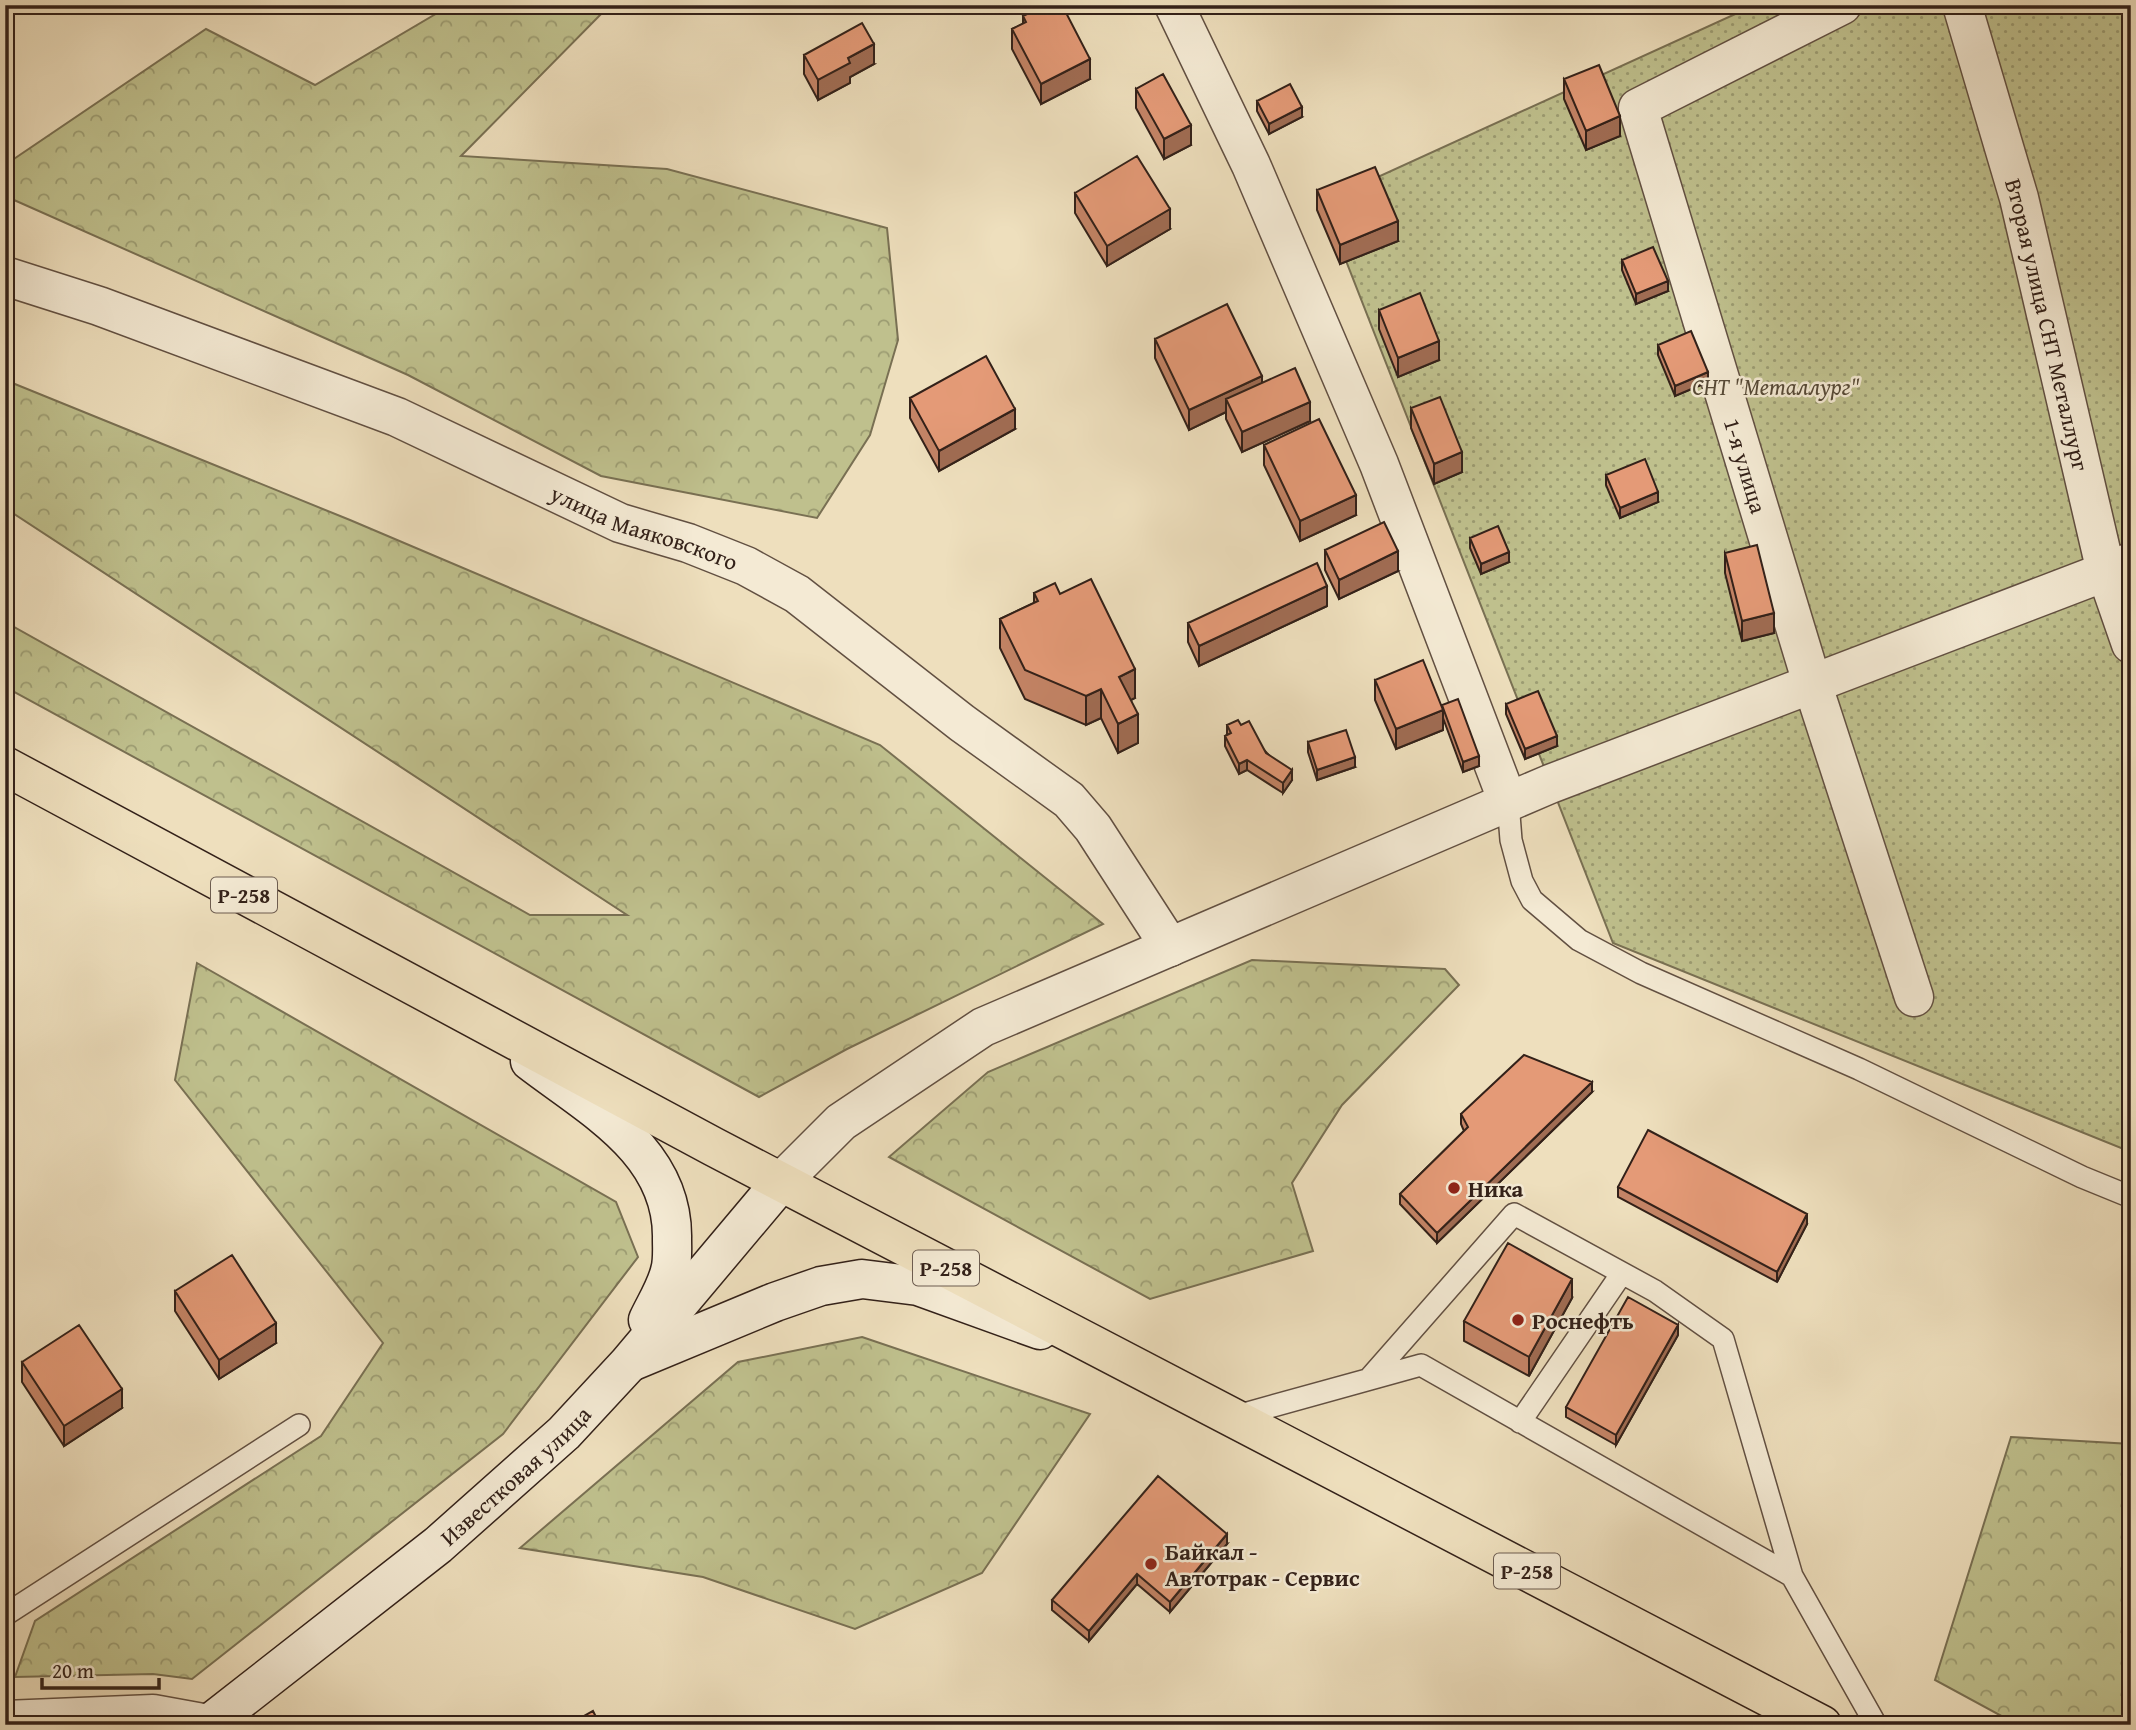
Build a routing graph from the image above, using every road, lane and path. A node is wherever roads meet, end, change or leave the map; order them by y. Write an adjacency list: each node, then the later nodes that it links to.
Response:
1 (1174, 5): 9 (street)
2 (1842, 5): 7 (street, 1-я улица)
3 (1962, 5): 5 (street, Вторая улица СНТ Металлург)
4 (5, 276): 10 (street, улица Маяковского)
5 (2118, 567): 6 (street, Вторая улица СНТ Металлург); 7 (street, Известковая улица)
6 (2131, 644)
7 (1812, 683): 9 (street, Известковая улица); 11 (street, 1-я улица)
8 (5, 766): 12 (main road, Р-258)
9 (1508, 802): 10 (street, Известковая улица); 14 (lane)
10 (1170, 947): 13 (street, Известковая улица)
11 (1914, 997)
12 (482, 1024): 13 (main road, Р-258); 17 (street)
13 (781, 1182): 16 (main road, Р-258); 17 (street, Известковая улица)
14 (2131, 1198)
15 (1622, 1273): 18 (lane); 20 (lane); 22 (lane)
16 (1110, 1354): 17 (street); 19 (main road, Р-258)
17 (628, 1364): 25 (street, Известковая улица)
18 (1369, 1379): 19 (lane); 20 (lane)
19 (1233, 1418): 26 (main road, Р-258)
20 (1520, 1422): 22 (lane)
21 (299, 1425): 23 (lane)
22 (1792, 1577): 27 (lane)
23 (5, 1615)
24 (5, 1720): 25 (street)
25 (208, 1725)
26 (1822, 1725)
27 (1876, 1725)

